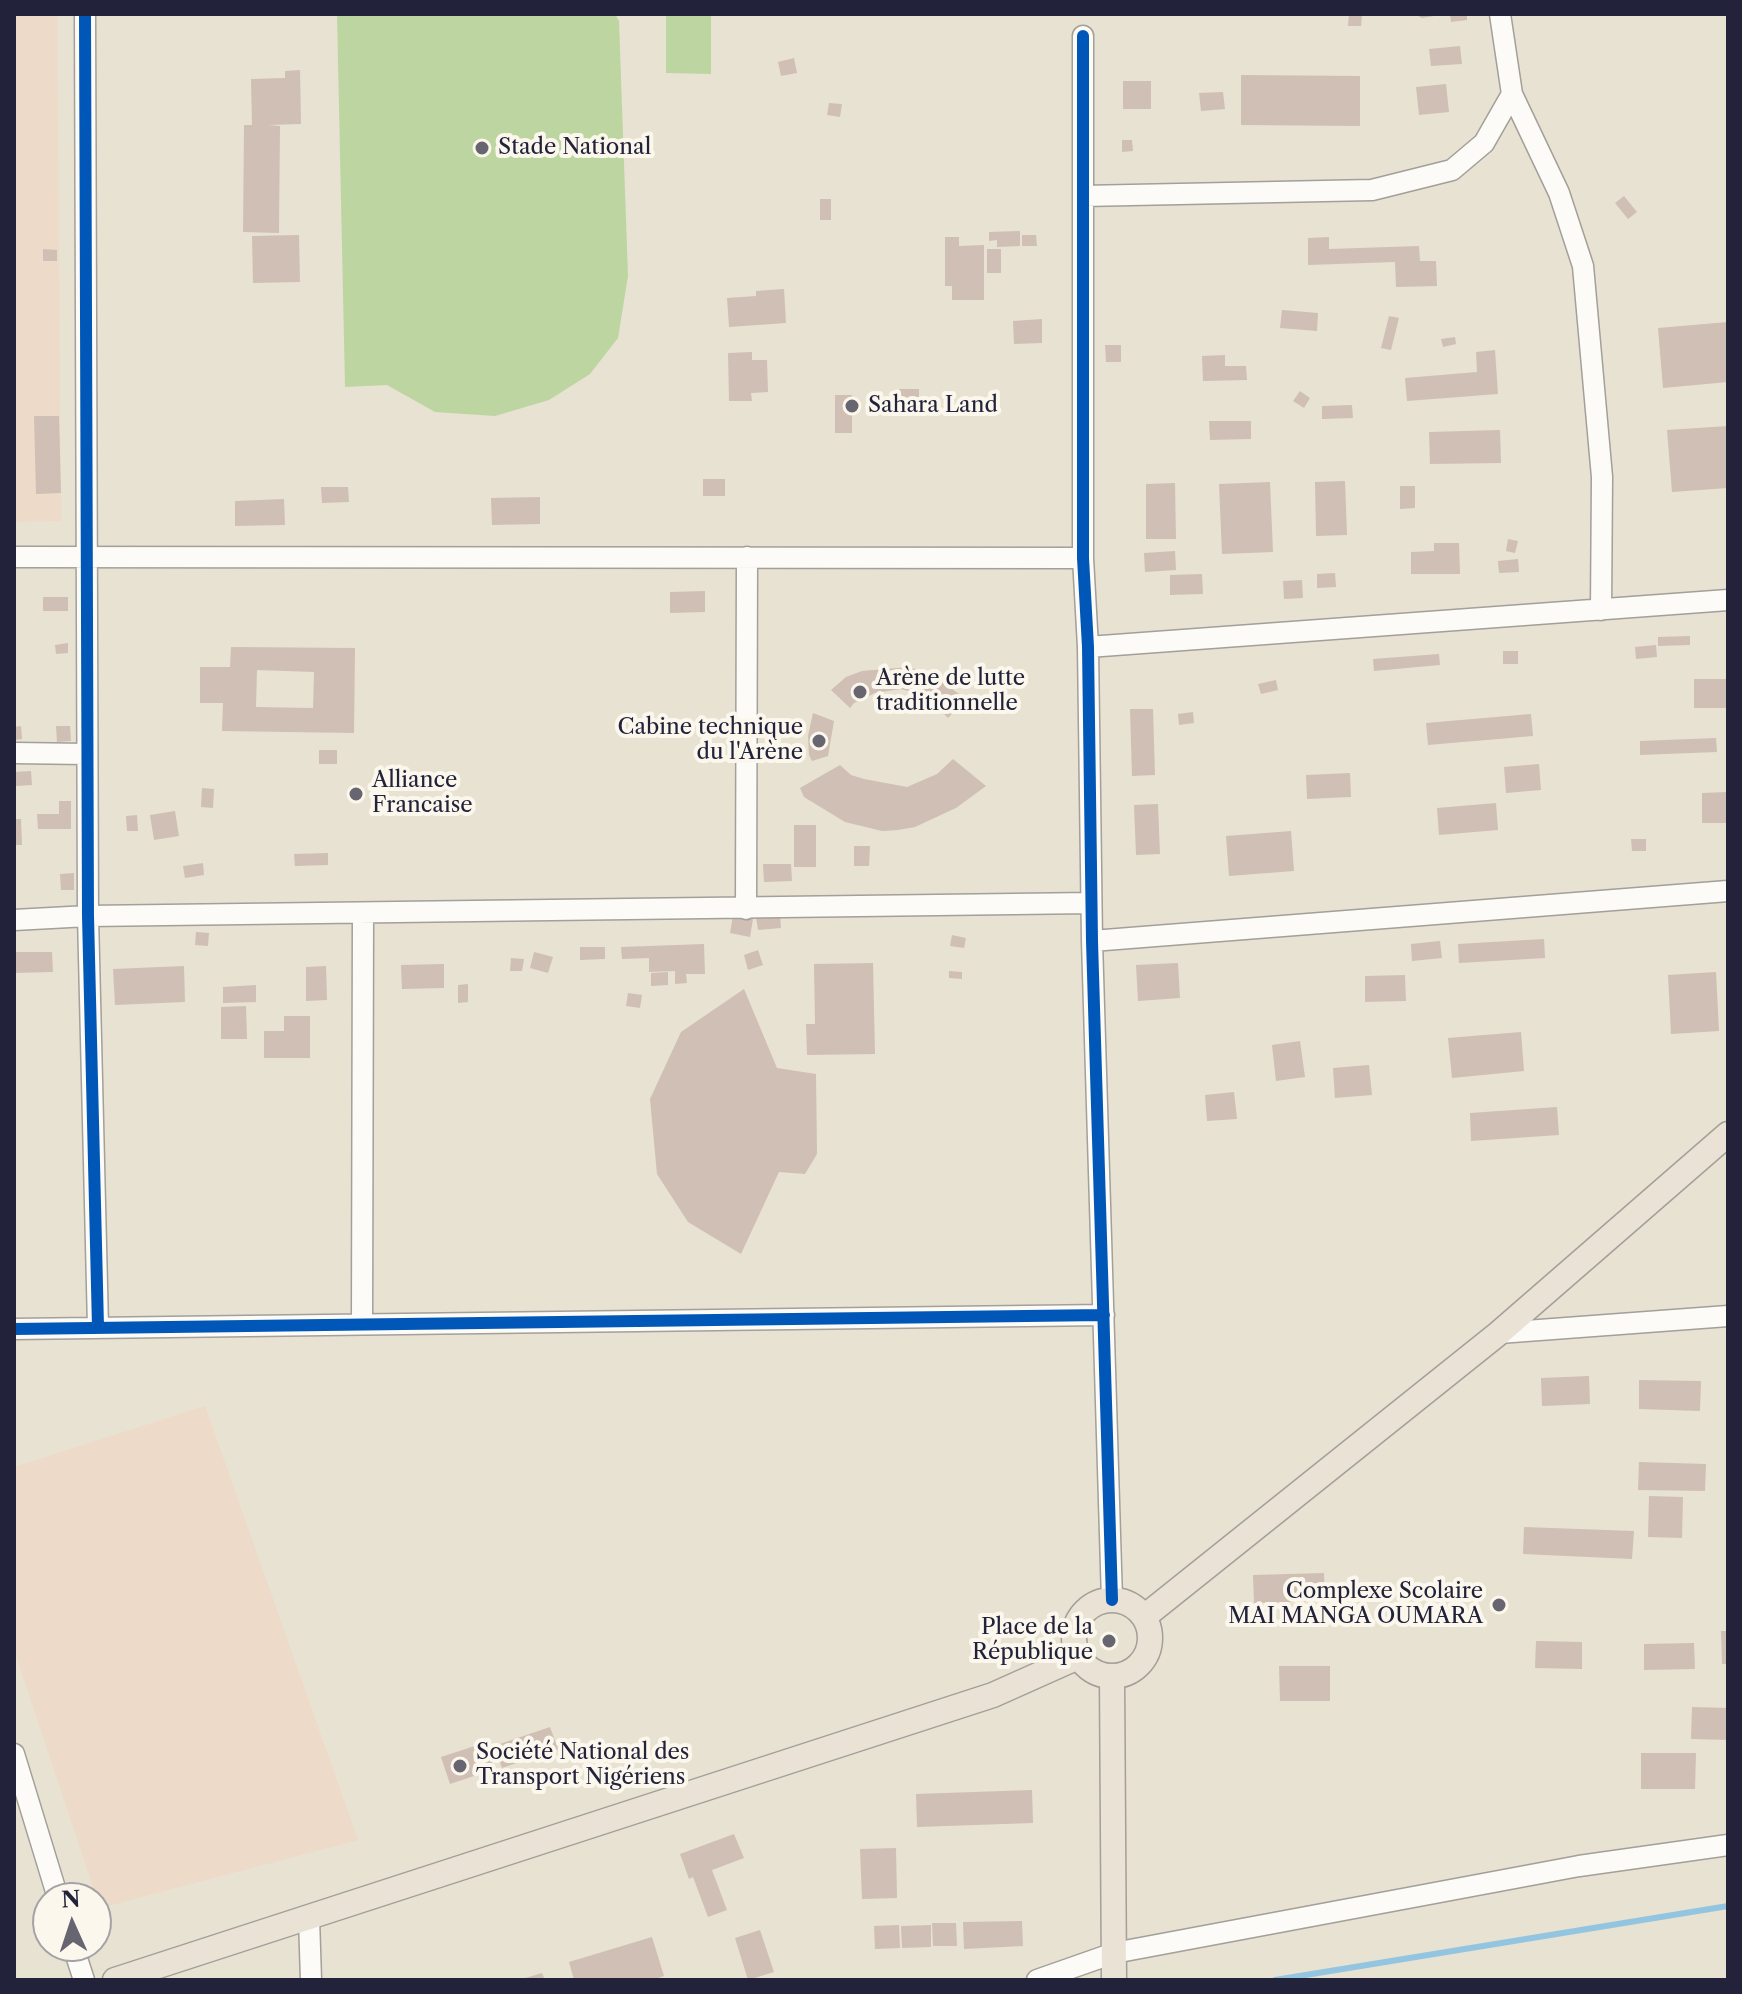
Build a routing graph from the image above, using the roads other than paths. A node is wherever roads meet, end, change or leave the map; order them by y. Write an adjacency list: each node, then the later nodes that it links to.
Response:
1 (85, 14): 7 (street)
2 (1500, 14): 4 (street)
3 (1083, 36): 5 (street)
4 (1512, 94): 5 (street); 11 (street)
5 (1083, 196): 9 (street)
6 (14, 557): 7 (street)
7 (86, 557): 8 (street); 14 (street)
8 (747, 557): 9 (street); 17 (street)
9 (1083, 558): 12 (street)
10 (1728, 600): 11 (street)
11 (1601, 610): 12 (street)
12 (1088, 647): 16 (street)
13 (14, 753): 14 (street)
14 (87, 754): 19 (street)
15 (1728, 891): 21 (street)
16 (1091, 903): 17 (street); 21 (street)
17 (746, 909): 18 (street)
18 (363, 913): 19 (street); 25 (street)
19 (88, 916): 20 (street); 26 (street)
20 (14, 920)
21 (1092, 941): 23 (street)
22 (1728, 1134): 28 (main road)
23 (1104, 1315): 25 (street); 29 (street)
24 (1728, 1316): 28 (street)
25 (362, 1324): 26 (street)
26 (98, 1327): 27 (street)
27 (14, 1329)
28 (1499, 1333): 30 (main road)
29 (1112, 1600): 30 (main road); 31 (main road)
30 (1144, 1617): 32 (main road)
31 (1078, 1657): 32 (main road); 36 (main road)
32 (1112, 1677): 37 (main road)
33 (14, 1754): 35 (street)
34 (1728, 1845): 37 (street)
35 (53, 1882)
36 (309, 1918): 38 (main road); 40 (street)
37 (1114, 1953): 41 (street); 42 (main road)
38 (155, 1975): 39 (main road)
39 (115, 1980)
40 (311, 1980)
41 (1037, 1980)
42 (1114, 1980)

